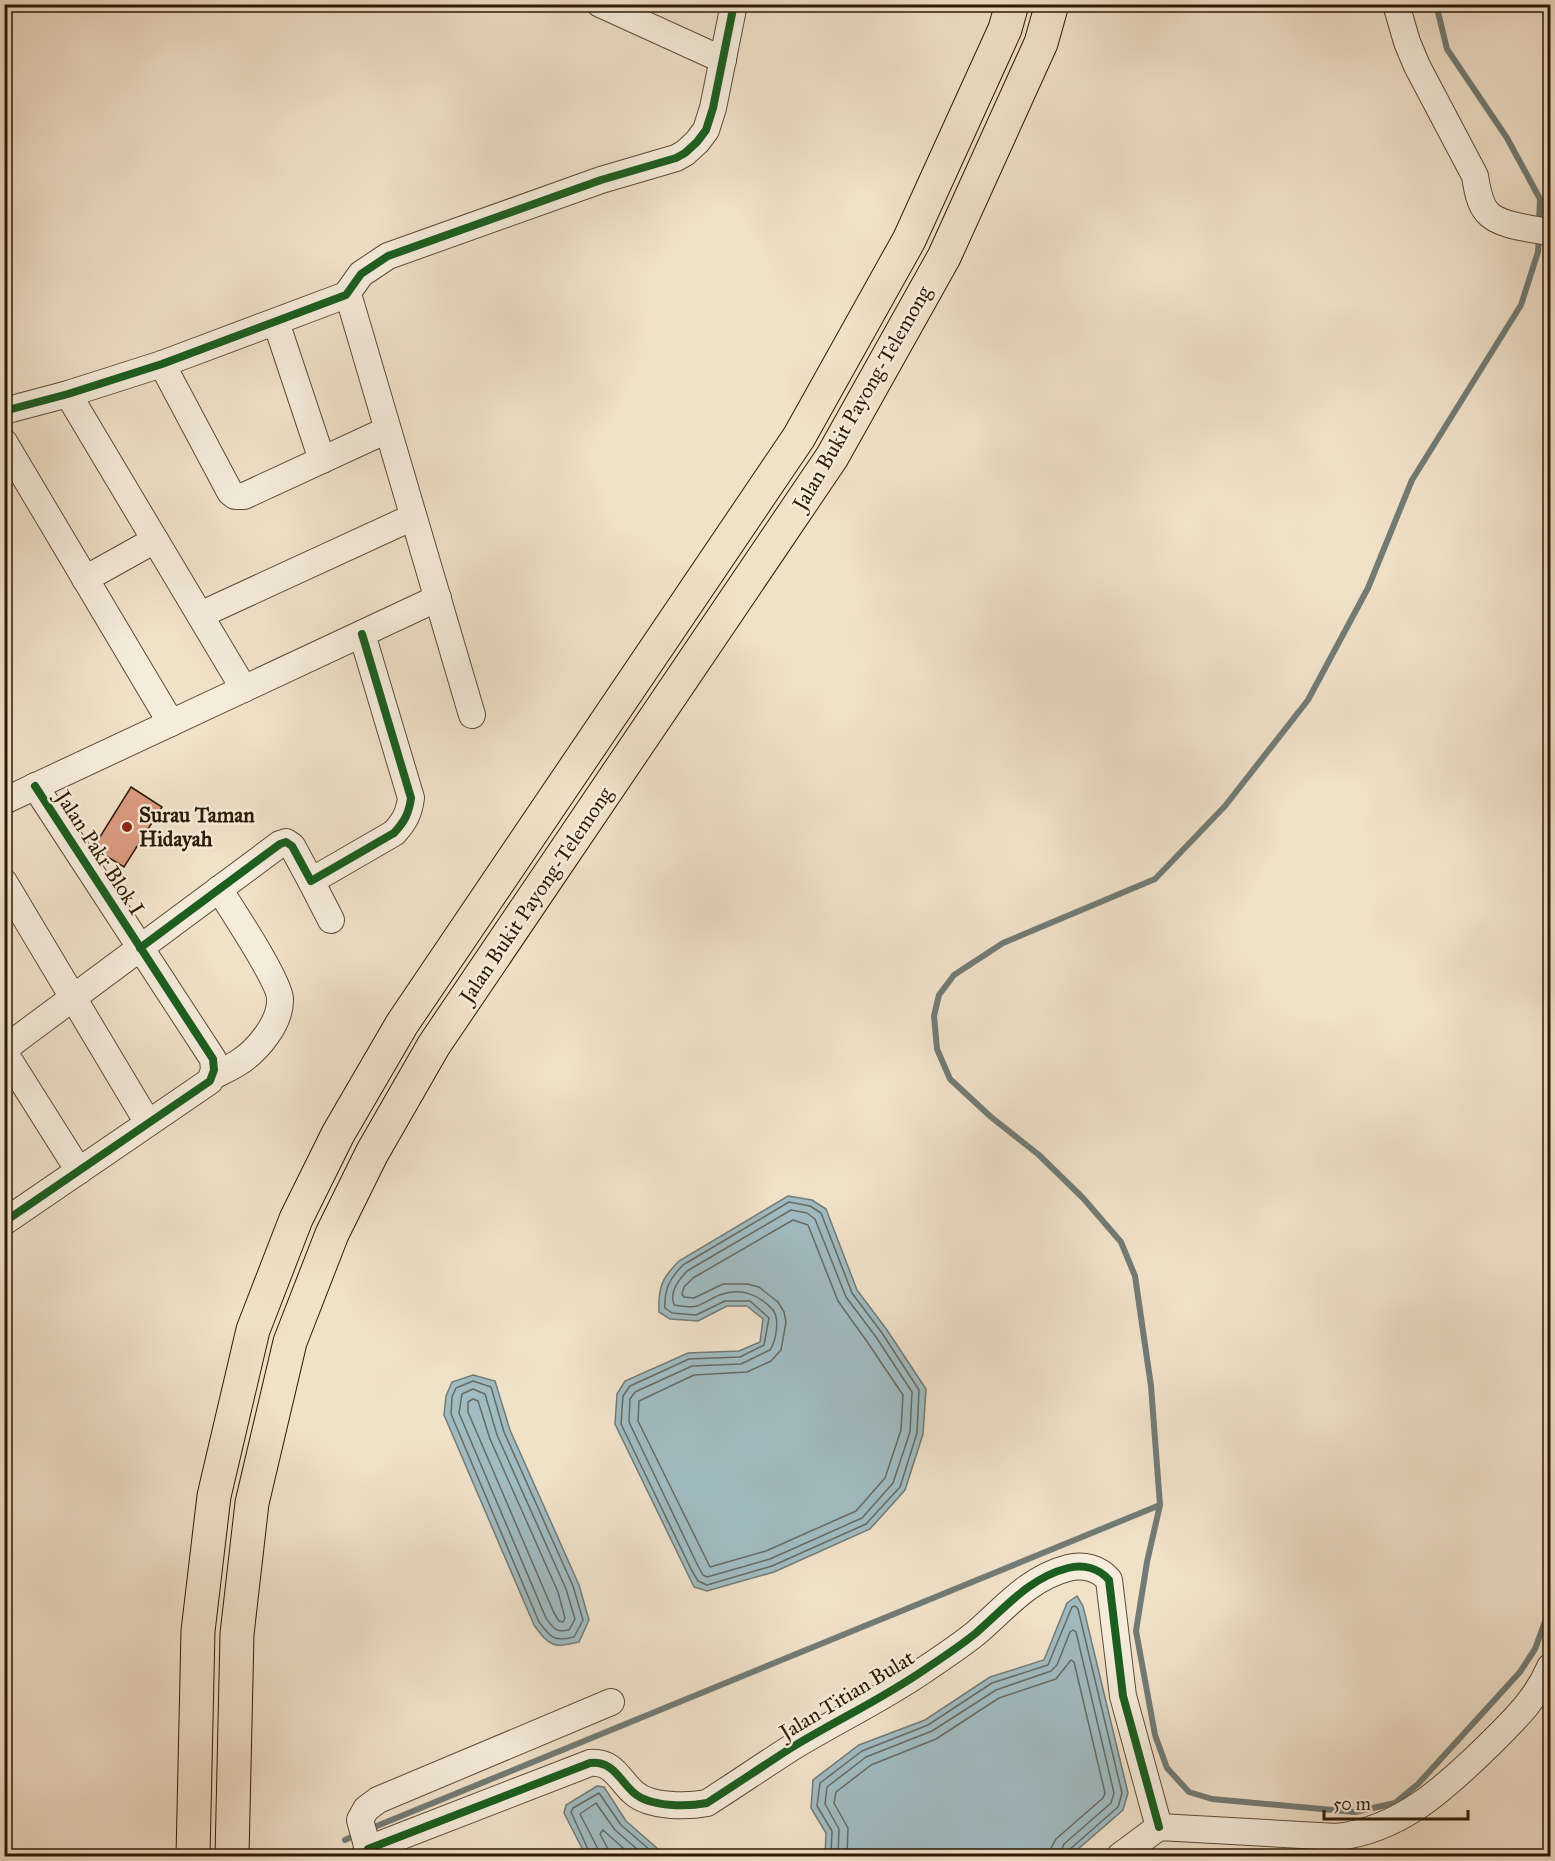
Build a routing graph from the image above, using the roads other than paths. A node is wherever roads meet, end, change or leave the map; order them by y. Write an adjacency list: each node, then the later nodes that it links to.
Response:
1 (600, 4): 6 (street)
2 (734, 4): 6 (street)
3 (1012, 4): 42 (highway, Jalan Bukit Payong-Telemong)
4 (1052, 4): 43 (highway, Jalan Bukit Payong-Telemong)
5 (1396, 4): 7 (street)
6 (723, 60): 8 (street)
7 (1551, 232)
8 (348, 294): 9 (street); 13 (street)
9 (276, 322): 10 (street); 15 (street)
10 (162, 364): 11 (street); 15 (street)
11 (68, 394): 12 (street); 17 (street)
12 (4, 411)
13 (387, 430): 15 (street); 16 (street)
14 (4, 442): 18 (street)
15 (322, 460)
16 (414, 517): 19 (street); 20 (street)
17 (155, 540): 18 (street); 20 (street)
18 (85, 579): 24 (street)
19 (438, 598): 21 (street); 23 (street)
20 (200, 615): 22 (street)
21 (362, 634): 22 (street); 27 (street)
22 (244, 689): 24 (street)
23 (472, 715)
24 (171, 723): 25 (street)
25 (35, 786): 26 (street); 31 (street, Jalan Pakr Blok I)
26 (6, 798)
27 (311, 881): 29 (street); 30 (street)
28 (4, 882): 32 (street)
29 (219, 889): 31 (street); 34 (street)
30 (331, 920)
31 (140, 948): 32 (street); 34 (street, Jalan Pakr Blok I)
32 (73, 998): 33 (street); 35 (street)
33 (4, 1050): 36 (street)
34 (213, 1067): 35 (street)
35 (148, 1123): 36 (street)
36 (79, 1171): 37 (street)
37 (4, 1222)
38 (1551, 1667): 40 (street)
39 (611, 1702): 41 (street)
40 (1159, 1827): 41 (street, Jalan Titian Bulat); 44 (street)
41 (366, 1853)
42 (193, 1857)
43 (232, 1857)
44 (1120, 1857)

